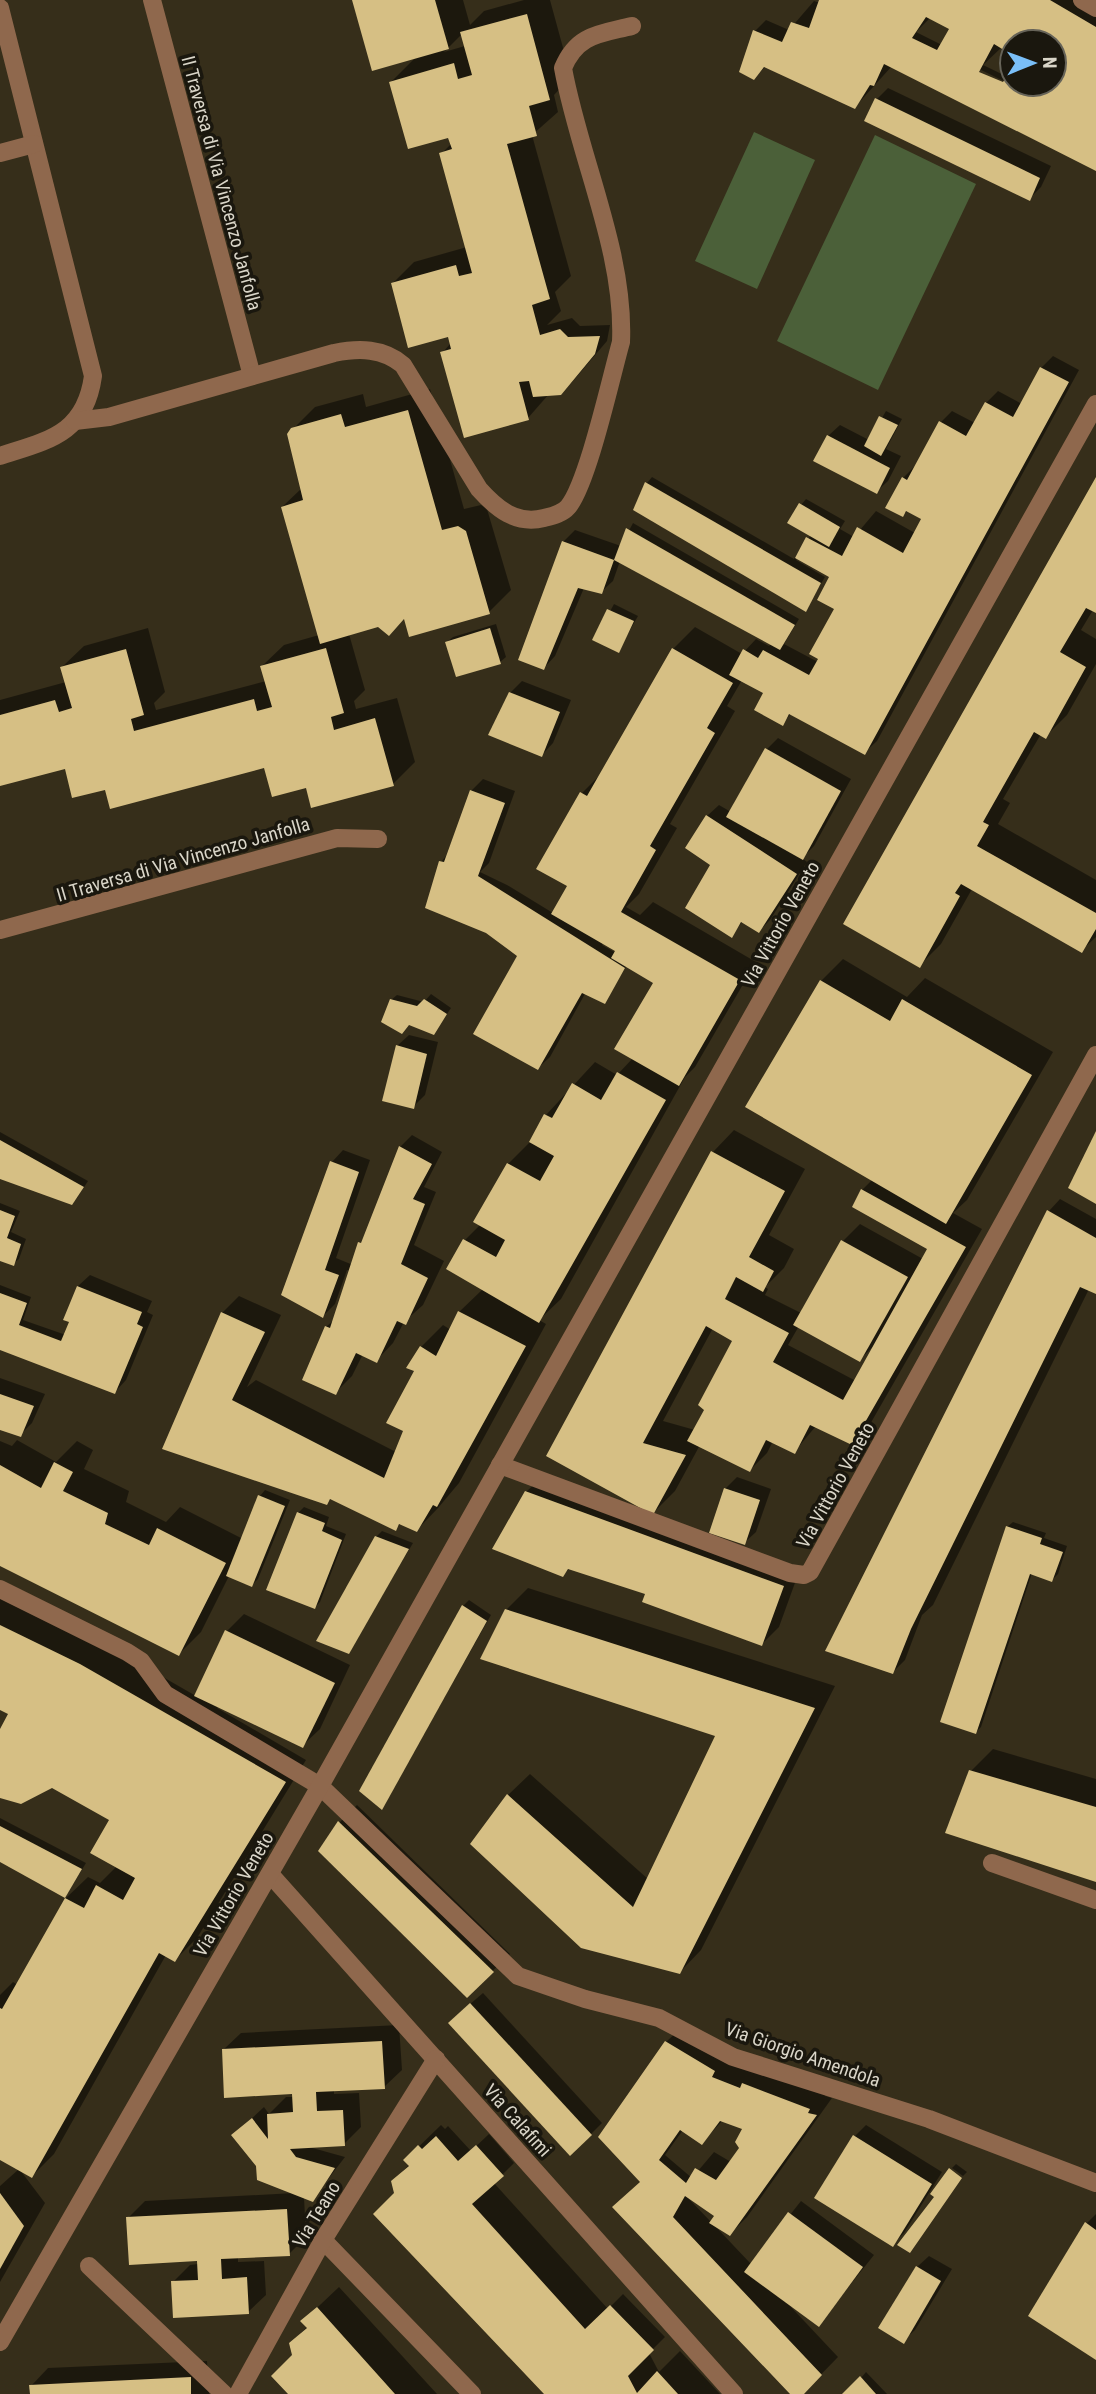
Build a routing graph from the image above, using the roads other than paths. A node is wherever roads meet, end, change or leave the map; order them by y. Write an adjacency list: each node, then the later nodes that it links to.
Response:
1 (152, 0): 8 (street, II Traversa di Via Vincenzo Janfolla)
2 (1082, 0): 4 (street)
3 (0, 8): 6 (street)
4 (1096, 8)
5 (632, 26): 8 (street)
6 (34, 144): 7 (street); 10 (street)
7 (0, 153)
8 (252, 376): 10 (street)
9 (1096, 404): 15 (street, Via Vittorio Veneto)
10 (75, 422): 11 (street)
11 (0, 456)
12 (378, 839): 13 (street, II Traversa di Via Vincenzo Janfolla)
13 (0, 930)
14 (1096, 1055): 15 (street, Via Vittorio Veneto)
15 (500, 1465): 17 (street, Via Vittorio Veneto)
16 (0, 1589): 17 (street, Via Giorgio Amendola)
17 (320, 1786): 19 (street, Via Vittorio Veneto); 22 (street, Via Giorgio Amendola)
18 (992, 1863): 20 (street)
19 (270, 1874): 21 (street, Via Calafimi); 25 (street, Via Vittorio Veneto)
20 (1096, 1900)
21 (436, 2059): 23 (street, Via Teano); 29 (street, Via Calafimi)
22 (1096, 2183)
23 (324, 2240): 27 (street, Via Teano); 28 (street)
24 (89, 2266): 26 (street)
25 (0, 2342)
26 (224, 2394)
27 (238, 2394)
28 (472, 2394)
29 (734, 2394)

